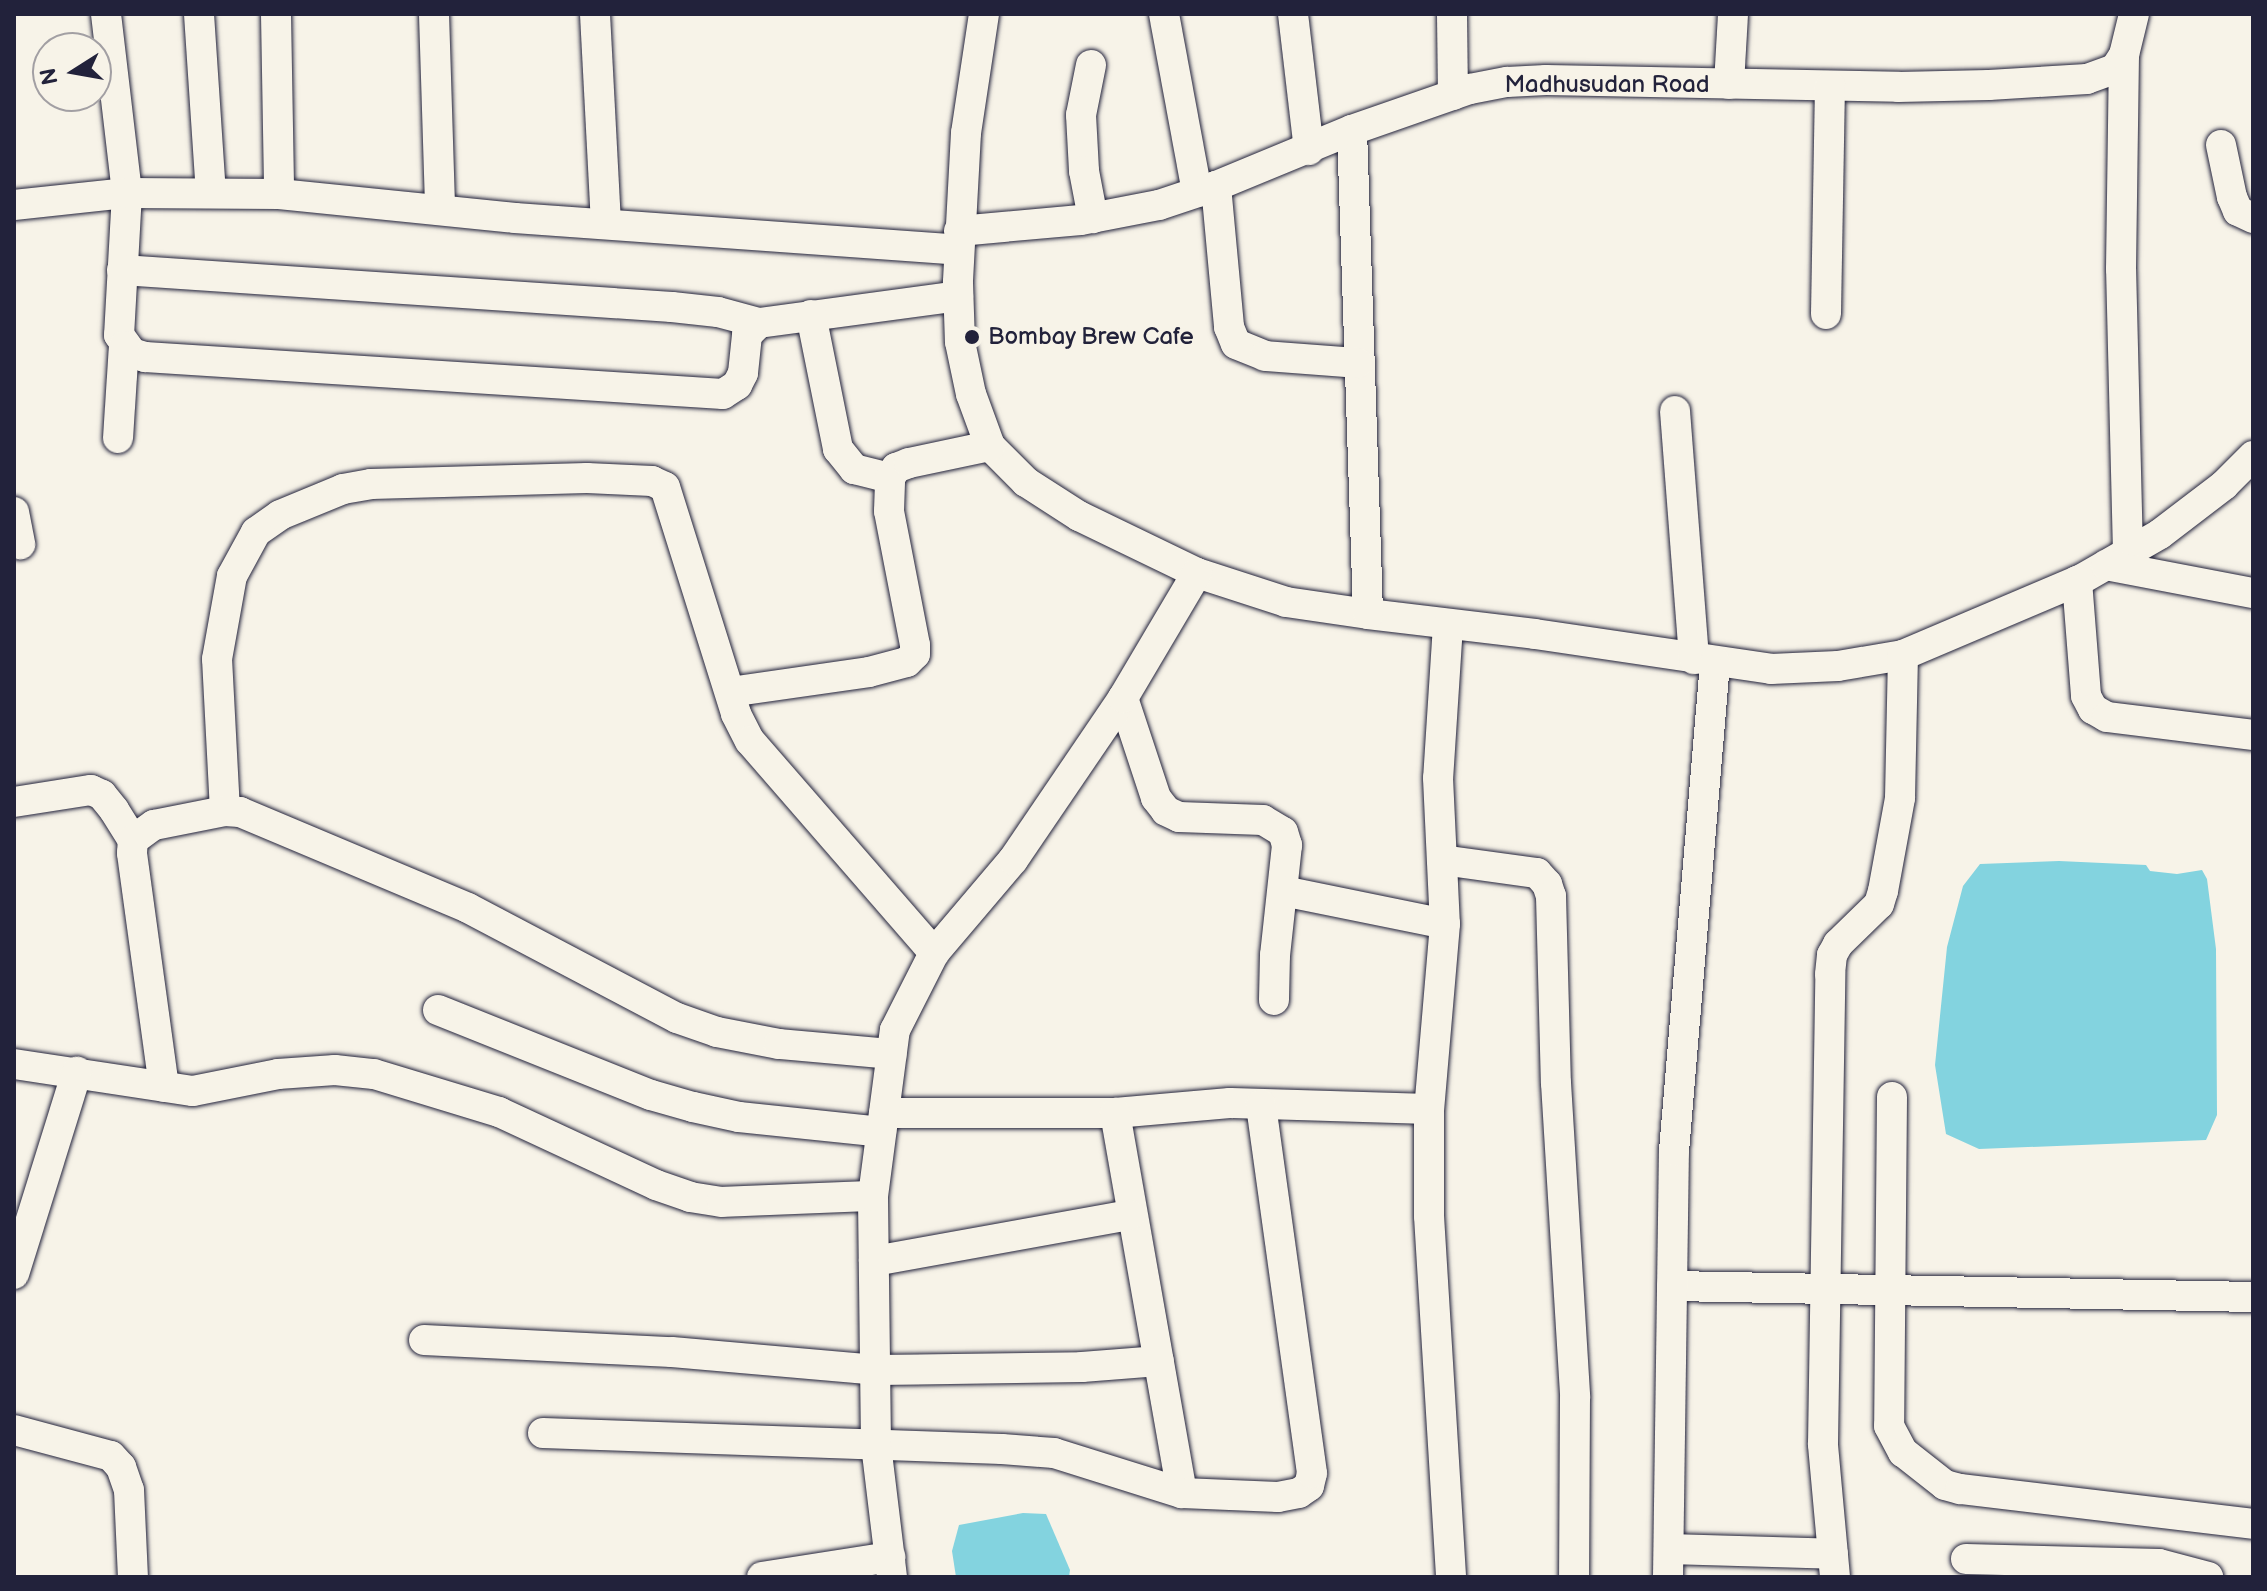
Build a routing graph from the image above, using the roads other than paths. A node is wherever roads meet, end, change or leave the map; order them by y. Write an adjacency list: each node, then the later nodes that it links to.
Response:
1 (106, 14): 21 (street)
2 (199, 14): 22 (street)
3 (276, 14): 23 (street)
4 (434, 14): 25 (street)
5 (595, 14): 28 (street)
6 (984, 14): 29 (street)
7 (1164, 14): 20 (street)
8 (1293, 14): 19 (street)
9 (1452, 14): 16 (street)
10 (1733, 14): 14 (street)
11 (2134, 14): 12 (street)
12 (2124, 55): 15 (street, Madhusudan Road); 46 (street)
13 (1091, 65): 26 (street)
14 (1729, 84): 15 (street, Madhusudan Road); 16 (street, Madhusudan Road)
15 (1830, 86): 32 (street)
16 (1453, 95): 17 (street, Madhusudan Road)
17 (1352, 130): 19 (street, Madhusudan Road); 36 (street)
18 (2221, 145): 27 (street)
19 (1309, 150): 20 (street, Madhusudan Road)
20 (1206, 189): 26 (street, Madhusudan Road); 36 (street)
21 (127, 193): 22 (street, Madhusudan Road); 24 (street, Madhusudan Road); 30 (street)
22 (211, 193): 23 (street, Madhusudan Road)
23 (279, 194): 25 (street, Madhusudan Road)
24 (14, 205)
25 (440, 210): 28 (street, Madhusudan Road)
26 (1093, 218): 29 (street, Madhusudan Road)
27 (2253, 218)
28 (606, 224): 29 (street, Madhusudan Road)
29 (959, 241): 31 (street)
30 (122, 270): 34 (street); 35 (street)
31 (958, 296): 33 (street); 39 (street)
32 (1826, 314)
33 (811, 315): 34 (street); 41 (street)
34 (759, 323): 35 (street)
35 (124, 346): 38 (street)
36 (1358, 363): 50 (street)
37 (1675, 411): 53 (street)
38 (118, 438)
39 (990, 446): 41 (street); 47 (street)
40 (2253, 456): 42 (street)
41 (890, 478): 54 (street)
42 (2224, 485): 43 (street); 46 (street)
43 (2253, 494)
44 (14, 512): 45 (street)
45 (20, 544)
46 (2117, 559): 48 (street); 49 (street)
47 (1197, 573): 50 (street); 55 (street)
48 (2077, 581): 52 (street); 56 (street)
49 (2253, 593)
50 (1368, 614): 51 (street)
51 (1448, 625): 53 (street); 60 (street)
52 (1903, 655): 53 (street); 81 (street)
53 (1704, 660): 80 (street)
54 (730, 692): 58 (street); 63 (street)
55 (1123, 698): 61 (street); 63 (street)
56 (2253, 735)
57 (14, 802): 59 (street)
58 (225, 811): 59 (street); 66 (street)
59 (133, 840): 69 (street)
60 (1442, 860): 62 (street); 99 (street)
61 (1283, 891): 62 (street); 64 (street)
62 (1445, 924): 72 (street)
63 (934, 953): 66 (street)
64 (1274, 1000)
65 (438, 1010): 74 (street)
66 (892, 1054): 74 (street)
67 (14, 1064): 68 (street)
68 (77, 1072): 69 (street); 77 (street)
69 (164, 1087): 75 (street)
70 (1892, 1097): 82 (street)
71 (1261, 1105): 72 (street); 73 (street); 90 (street)
72 (1429, 1109): 98 (street)
73 (1115, 1113): 74 (street); 76 (street)
74 (883, 1123): 75 (street)
75 (873, 1196): 78 (street)
76 (1130, 1215): 78 (street); 85 (street)
77 (22, 1225): 79 (street)
78 (874, 1261): 86 (street)
79 (14, 1274)
80 (1672, 1286): 81 (street); 93 (street)
81 (1825, 1290): 82 (street); 94 (street)
82 (1889, 1291): 83 (street); 91 (street)
83 (2253, 1297)
84 (424, 1340): 86 (street)
85 (1159, 1361): 86 (street); 90 (street)
86 (876, 1370): 89 (street)
87 (14, 1430): 96 (street)
88 (543, 1433): 89 (street)
89 (876, 1444): 90 (street); 95 (street)
90 (1182, 1493)
91 (2253, 1524)
92 (1966, 1559): 100 (street)
93 (1669, 1563): 94 (street)
94 (1834, 1565)
95 (891, 1567): 97 (street)
96 (133, 1577)
97 (762, 1577)
98 (1451, 1577)
99 (1574, 1577)
100 (2208, 1577)

